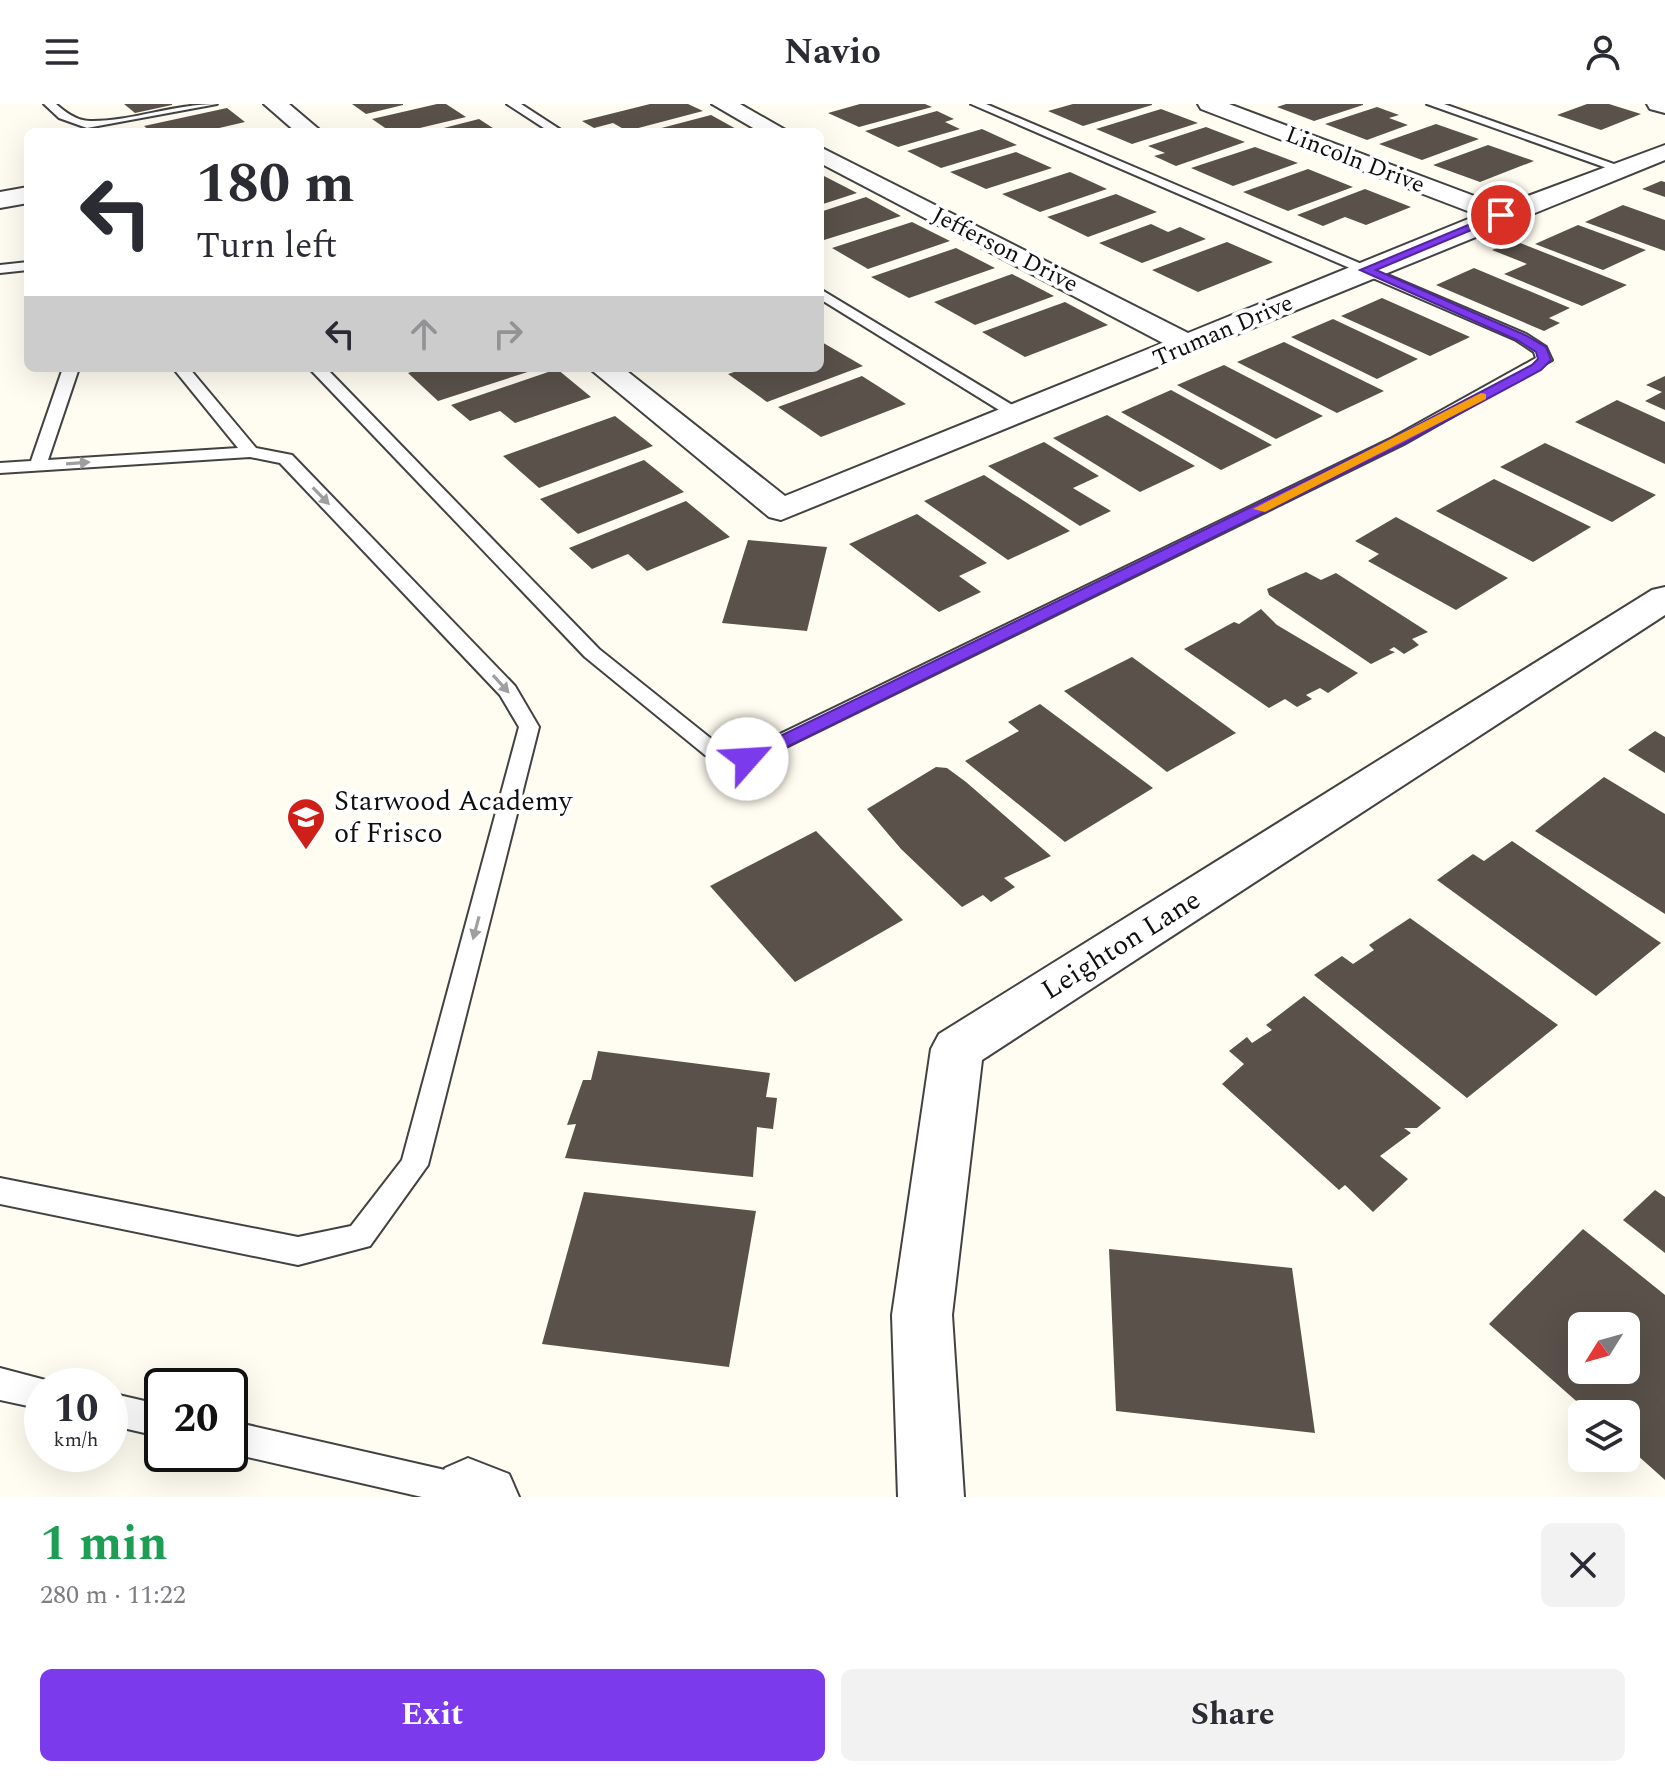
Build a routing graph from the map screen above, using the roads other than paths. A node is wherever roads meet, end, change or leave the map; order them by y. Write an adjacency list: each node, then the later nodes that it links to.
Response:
1 (50, 104): 2 (lane)
2 (211, 104)
3 (275, 104): 11 (street)
4 (513, 104): 12 (lane)
5 (723, 104): 13 (street)
6 (977, 104): 22 (lane)
7 (1209, 104): 19 (street, Lincoln Drive)
8 (1433, 104): 16 (lane)
9 (1658, 104): 10 (street)
10 (1665, 106)
11 (305, 128)
12 (552, 128)
13 (769, 128)
14 (1665, 152): 16 (street, Truman Drive)
15 (824, 156): 24 (street, Jefferson Drive)
16 (1622, 169): 19 (street, Truman Drive)
17 (24, 196): 18 (street)
18 (0, 200)
19 (1501, 215): 22 (street, Truman Drive)
20 (24, 266): 21 (lane)
21 (0, 269)
22 (1366, 270): 24 (street, Truman Drive); 27 (lane)
23 (824, 295): 29 (lane)
24 (1190, 345): 29 (street, Truman Drive)
25 (70, 372): 31 (lane)
26 (184, 372): 30 (lane)
27 (321, 372)
28 (609, 372): 29 (street, Truman Drive)
29 (1018, 415)
30 (250, 452): 31 (lane, one-way to 30); 34 (lane, one-way to 34)
31 (38, 466): 32 (lane)
32 (0, 468)
33 (1665, 598): 39 (street, Leighton Lane)
34 (0, 1191)
35 (0, 1384): 36 (lane)
36 (24, 1389)
37 (248, 1441): 38 (lane)
38 (477, 1494)
39 (931, 1497)

